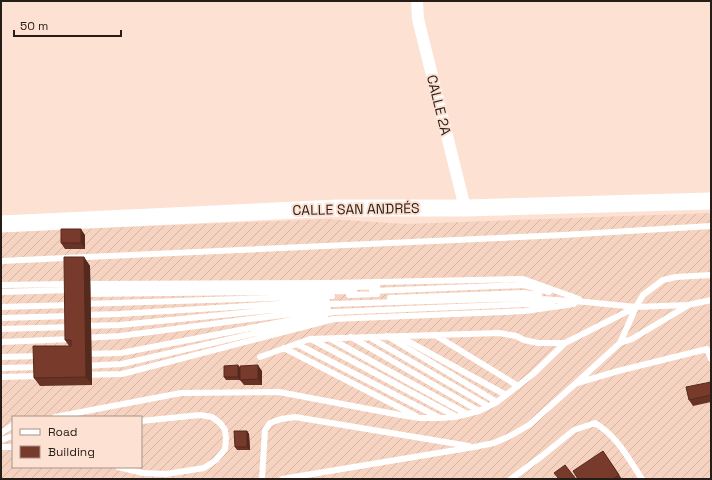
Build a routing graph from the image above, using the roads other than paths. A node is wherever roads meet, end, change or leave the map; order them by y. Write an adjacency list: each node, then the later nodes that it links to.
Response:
1 (418, 1): 3 (street, CALLE 2A)
2 (711, 201): 3 (street, CALLE SAN ANDRÉS)
3 (465, 208): 4 (street, CALLE SAN ANDRÉS)
4 (1, 224)
5 (711, 226): 6 (lane)
6 (1, 260)
7 (711, 275): 15 (lane)
8 (1, 286): 12 (lane)
9 (1, 292): 12 (lane)
10 (1, 296): 12 (lane)
11 (711, 300): 13 (lane)
12 (586, 302): 14 (lane); 15 (lane); 16 (lane); 17 (lane); 25 (lane); 30 (lane); 36 (lane); 38 (lane)
13 (688, 305): 15 (lane); 27 (lane)
14 (1, 307)
15 (636, 307): 26 (lane); 27 (lane)
16 (1, 318)
17 (1, 329)
18 (435, 335): 20 (lane); 26 (lane); 42 (lane)
19 (387, 336): 20 (lane); 22 (lane); 44 (lane)
20 (399, 336): 43 (lane)
21 (351, 337): 22 (lane); 23 (lane); 46 (lane)
22 (369, 337): 45 (lane)
23 (330, 338): 24 (lane); 47 (lane)
24 (310, 339): 28 (lane); 49 (lane)
25 (1, 342)
26 (565, 343): 42 (lane)
27 (620, 343): 41 (lane)
28 (297, 344): 29 (lane); 51 (lane)
29 (284, 348): 33 (lane); 50 (lane)
30 (78, 354)
31 (47, 355): 32 (lane)
32 (1, 357)
33 (260, 357)
34 (711, 359): 41 (lane)
35 (48, 366): 37 (lane)
36 (78, 366)
37 (1, 368)
38 (79, 375)
39 (48, 376): 40 (lane)
40 (1, 377)
41 (575, 384): 57 (lane)
42 (518, 386): 43 (lane)
43 (506, 395): 44 (lane)
44 (497, 402): 45 (lane)
45 (488, 406): 46 (lane)
46 (479, 411): 47 (lane)
47 (468, 414): 49 (lane)
48 (60, 416): 50 (lane)
49 (455, 417): 51 (lane)
50 (420, 418): 51 (lane)
51 (440, 418)
52 (142, 421): 60 (lane)
53 (12, 426): 54 (lane)
54 (1, 433)
55 (12, 436): 56 (lane)
56 (1, 440)
57 (474, 446): 61 (lane); 62 (lane)
58 (1, 447): 59 (lane)
59 (12, 447)
60 (122, 468)
61 (262, 479)
62 (282, 479)
63 (511, 479): 64 (lane)
64 (642, 479)

